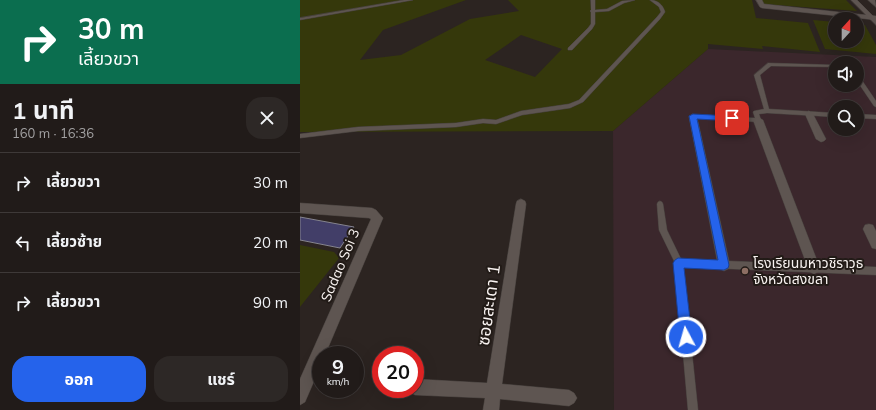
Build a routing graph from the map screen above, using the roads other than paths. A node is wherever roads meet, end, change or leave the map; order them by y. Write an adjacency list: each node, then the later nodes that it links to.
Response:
1 (411, 0): 10 (lane)
2 (593, 0): 9 (lane)
3 (633, 0): 9 (lane)
4 (652, 0): 23 (lane)
5 (759, 0): 11 (street)
6 (854, 0): 11 (street)
7 (871, 0): 8 (street)
8 (876, 5)
9 (592, 11): 12 (lane)
10 (300, 19)
11 (874, 20)
12 (570, 49)
13 (828, 66): 16 (lane)
14 (864, 87): 15 (lane)
15 (876, 105)
16 (767, 111): 17 (lane); 22 (lane)
17 (809, 114): 18 (lane); 24 (street)
18 (828, 115)
19 (693, 116): 22 (lane); 31 (street)
20 (864, 116): 21 (lane)
21 (876, 117)
22 (758, 120): 32 (street)
23 (300, 136)
24 (821, 139)
25 (521, 204): 35 (street, ซอยสะเดา 1)
26 (660, 204): 30 (lane)
27 (300, 208): 36 (street, Sadao Soi 3)
28 (869, 229): 29 (street)
29 (876, 244)
30 (678, 263): 31 (lane); 39 (lane)
31 (724, 265): 32 (lane)
32 (814, 268): 33 (lane)
33 (876, 270)
34 (424, 387): 35 (street)
35 (494, 391): 37 (street); 38 (street, ซอยสะเดา 1)
36 (300, 397)
37 (568, 398)
38 (491, 410)
39 (693, 410)

